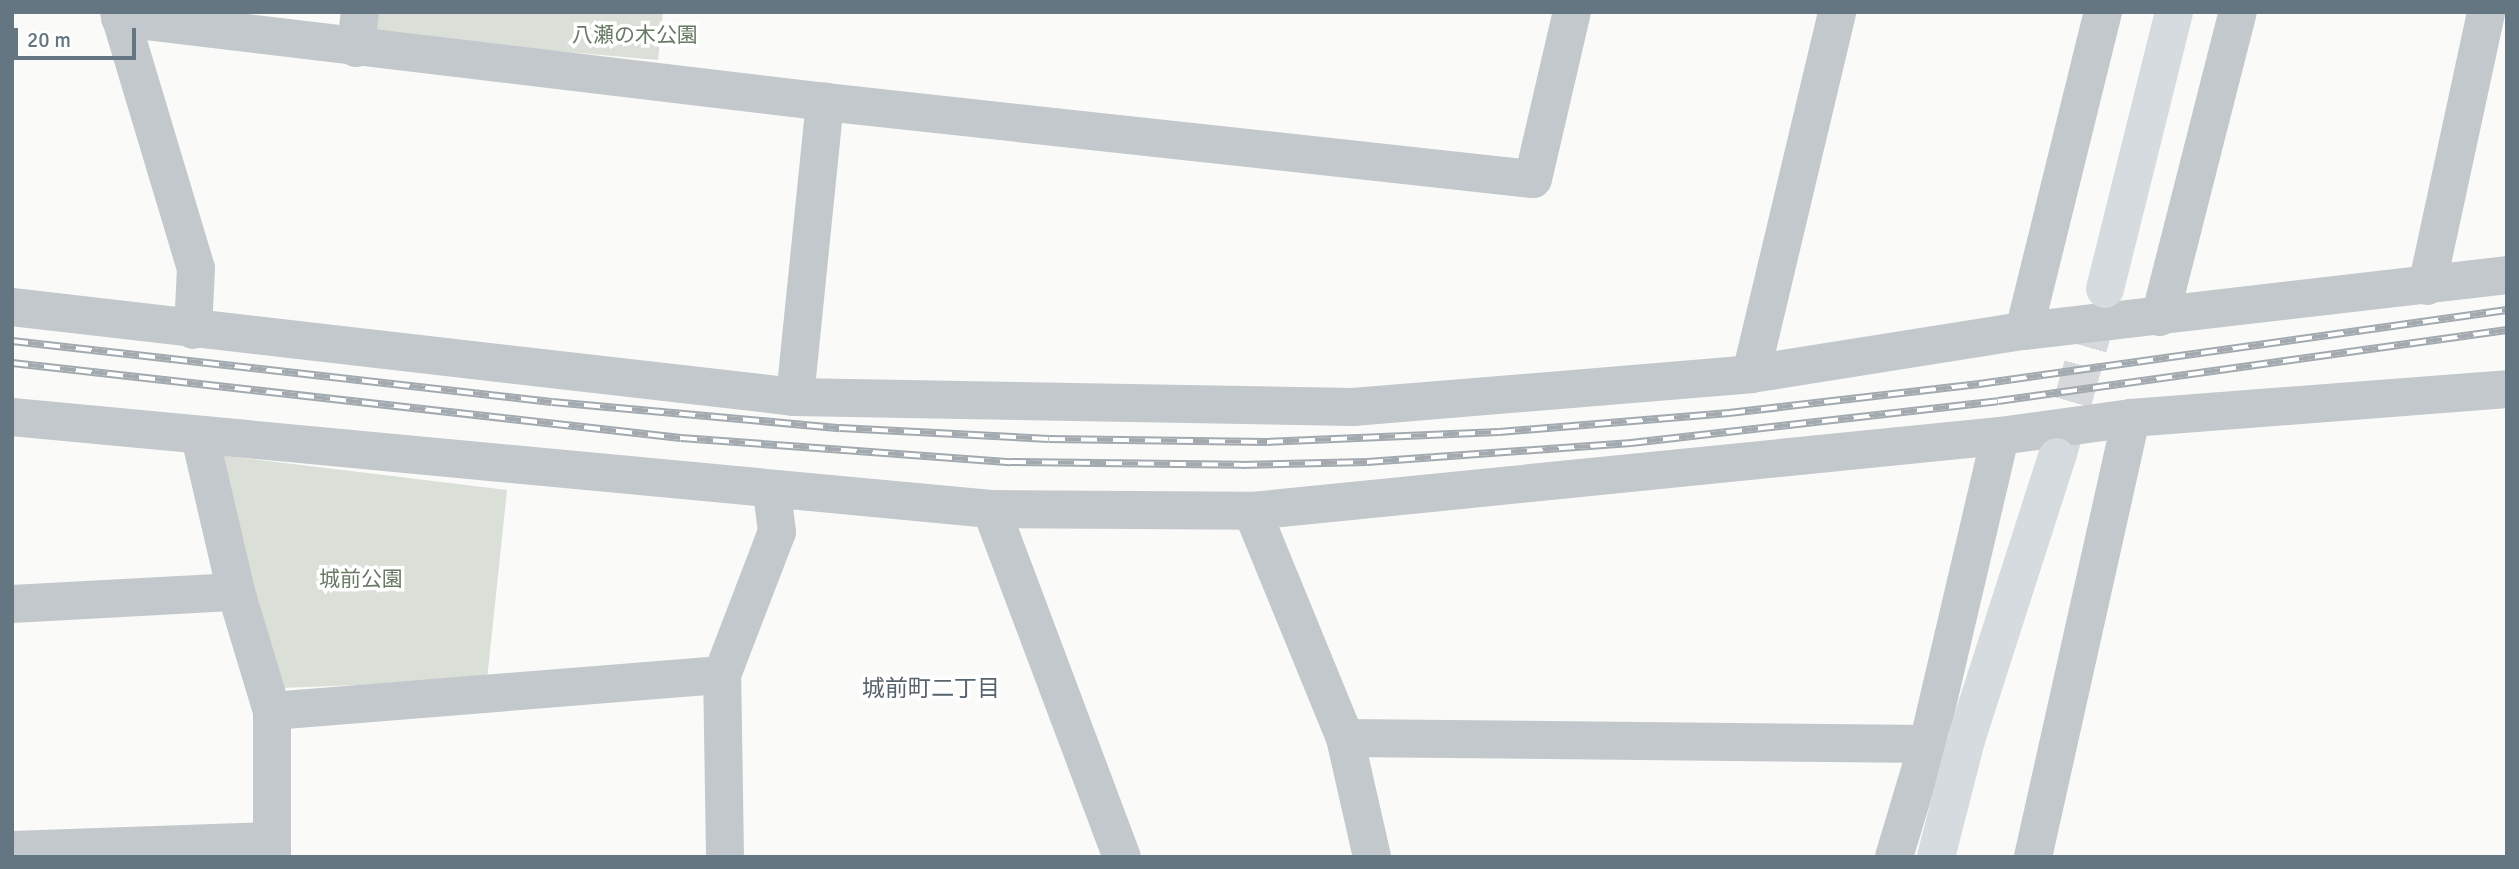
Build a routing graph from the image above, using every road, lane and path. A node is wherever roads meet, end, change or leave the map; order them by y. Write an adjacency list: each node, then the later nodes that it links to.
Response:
1 (1572, 12): 9 (street)
2 (1837, 12): 17 (street)
3 (2103, 12): 16 (street)
4 (2174, 12): 12 (street)
5 (2238, 12): 14 (street)
6 (2486, 12): 11 (street)
7 (120, 15): 8 (street); 15 (street)
8 (358, 30): 9 (street)
9 (825, 102): 19 (street)
10 (2507, 275): 11 (street)
11 (2427, 286): 14 (street)
12 (2105, 289)
13 (12, 307): 15 (street)
14 (2160, 317): 16 (street)
15 (193, 330): 19 (street)
16 (2024, 331): 17 (street)
17 (1751, 374): 19 (street)
18 (2507, 389): 21 (street)
19 (795, 397)
20 (12, 417): 23 (street)
21 (2131, 418): 22 (street); 41 (street)
22 (2000, 436): 27 (street); 33 (street)
23 (200, 438): 25 (street); 28 (street)
24 (2057, 457): 40 (street)
25 (772, 492): 26 (street); 30 (street)
26 (991, 509): 27 (street); 37 (street)
27 (1252, 511): 32 (street)
28 (236, 592): 29 (street); 31 (street)
29 (12, 604)
30 (722, 675): 31 (street); 36 (street)
31 (272, 711): 34 (street)
32 (1345, 738): 33 (street); 38 (street)
33 (1928, 744): 39 (street)
34 (272, 849): 35 (street)
35 (12, 850)
36 (725, 857)
37 (1122, 857)
38 (1372, 857)
39 (1894, 857)
40 (1936, 857)
41 (2033, 857)

